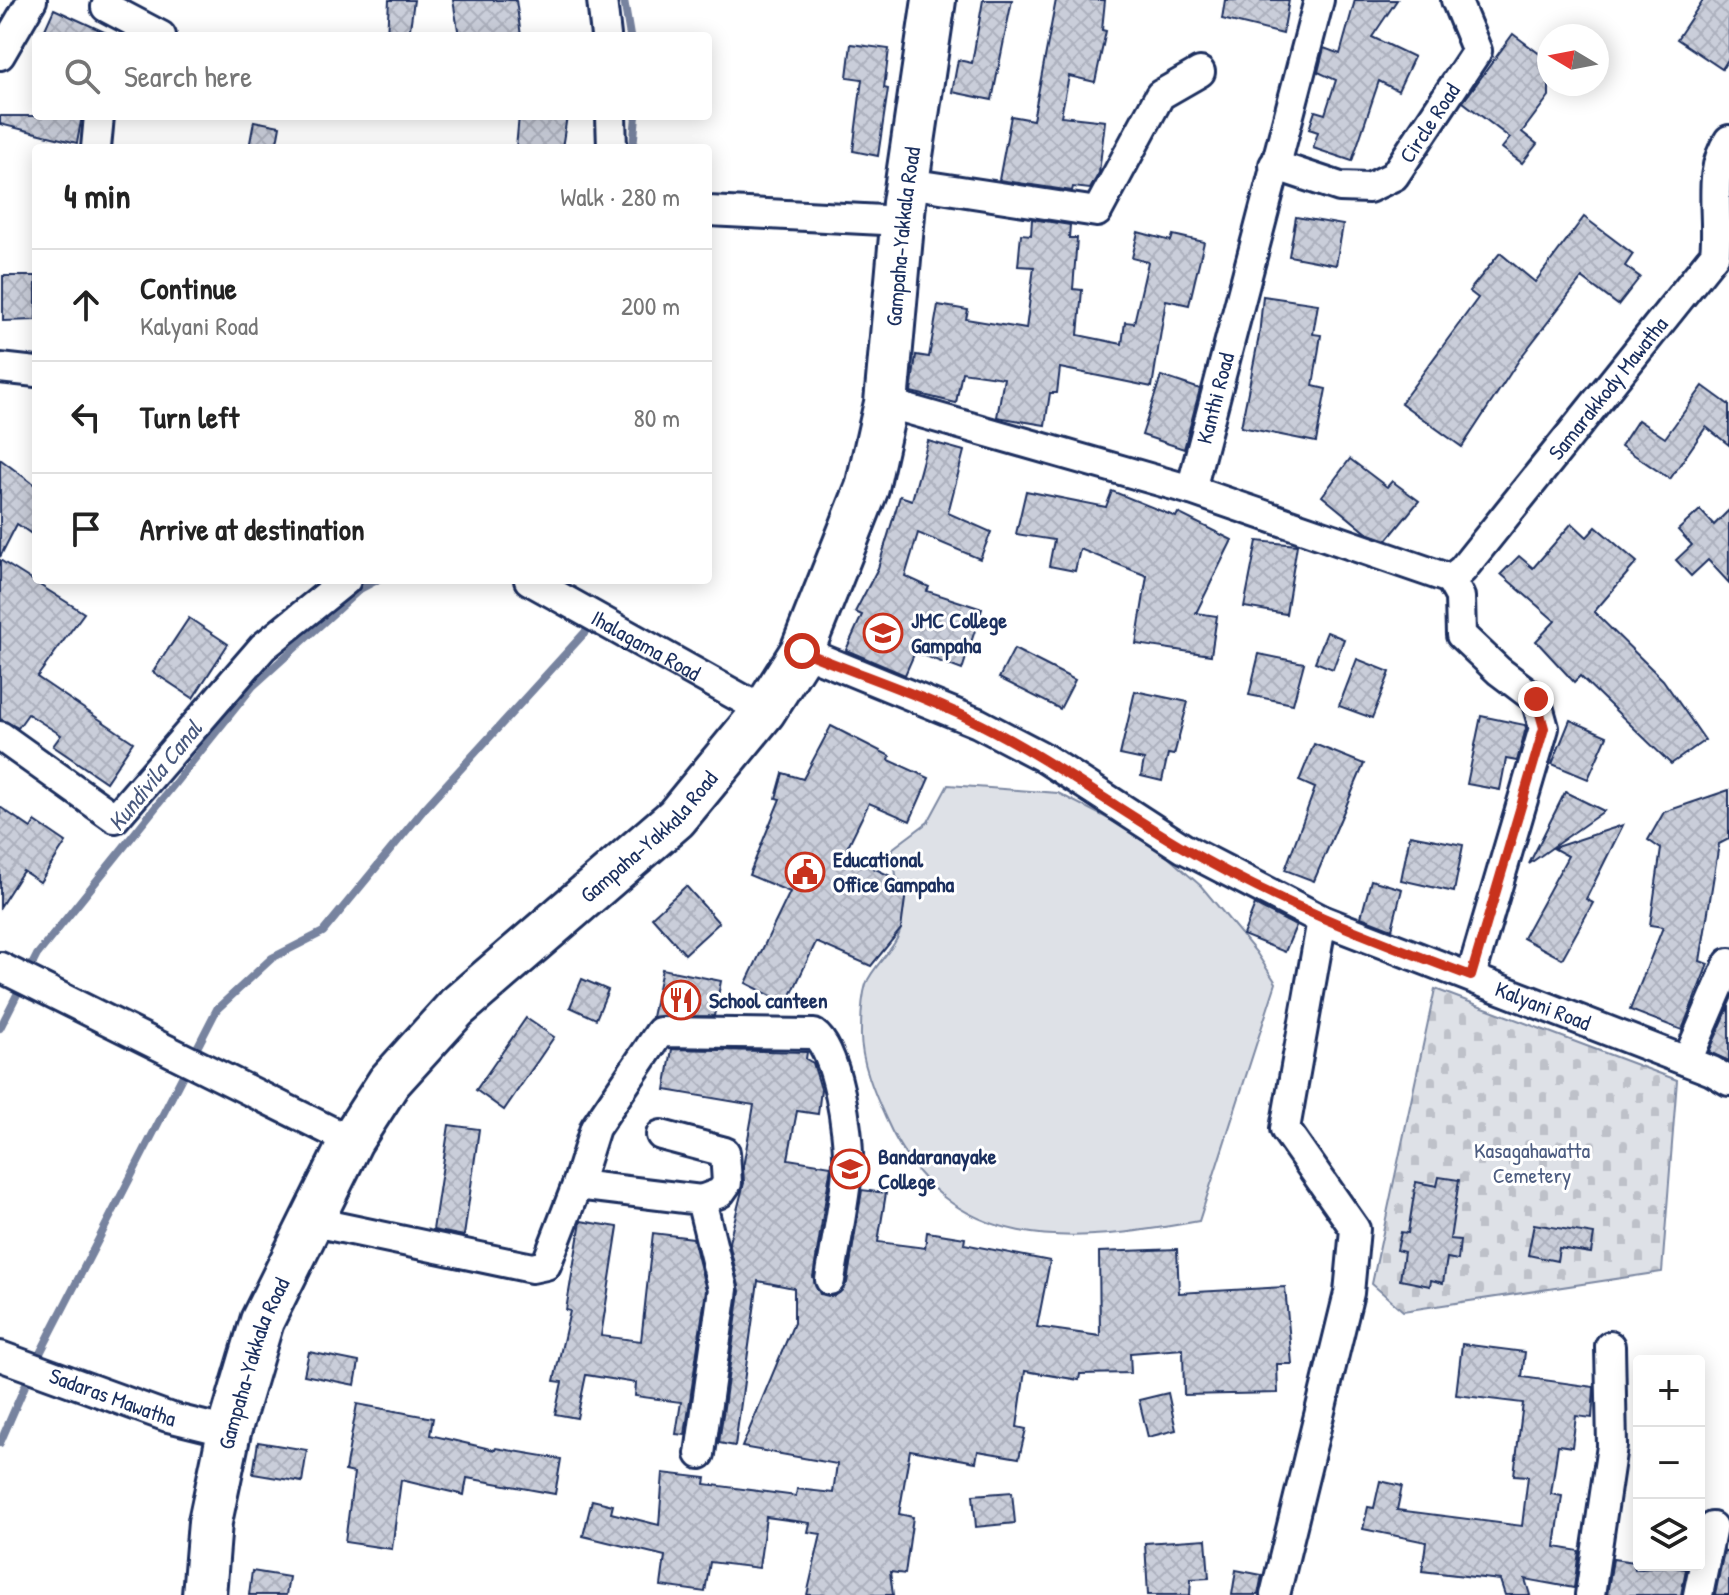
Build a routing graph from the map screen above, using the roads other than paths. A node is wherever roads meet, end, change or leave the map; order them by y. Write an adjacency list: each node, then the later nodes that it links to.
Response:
1 (32, 0): 10 (street)
2 (602, 0): 9 (street)
3 (934, 0): 18 (highway, Gampaha-Yakkala Road)
4 (1319, 0): 17 (street, Kanthi Road)
5 (1456, 0): 17 (street, Circle Road)
6 (107, 4): 7 (street); 8 (street)
7 (106, 32)
8 (154, 32)
9 (606, 32)
10 (0, 55)
11 (1200, 72): 18 (street)
12 (99, 120): 15 (street)
13 (611, 120): 16 (street)
14 (1729, 140): 24 (street, Samarakkody Mawatha)
15 (96, 144)
16 (612, 144)
17 (1274, 165): 23 (street, Kanthi Road)
18 (905, 202): 19 (street); 22 (highway, Gampaha-Yakkala Road)
19 (712, 211)
20 (0, 368): 21 (street)
21 (32, 372)
22 (886, 403): 23 (street); 27 (highway, Gampaha-Yakkala Road)
23 (1191, 490): 24 (street)
24 (1450, 579): 33 (street)
25 (341, 584): 29 (street)
26 (536, 584): 28 (street, Ihalagama Road)
27 (802, 651): 28 (highway, Gampaha-Yakkala Road); 30 (street, Kalyani Road)
28 (764, 711): 37 (highway, Gampaha-Yakkala Road)
29 (2, 741)
30 (1322, 920): 33 (street, Kalyani Road); 48 (street)
31 (1729, 963): 34 (street)
32 (0, 967): 37 (street)
33 (1471, 976): 34 (street, Kalyani Road)
34 (1687, 1061): 35 (street, Kalyani Road)
35 (1729, 1081)
36 (661, 1135): 39 (street)
37 (351, 1141): 40 (highway, Gampaha-Yakkala Road)
38 (577, 1185): 39 (street); 40 (street); 41 (street)
39 (701, 1200): 45 (street)
40 (309, 1221): 44 (highway, Gampaha-Yakkala Road)
41 (830, 1280)
42 (1610, 1346): 49 (street)
43 (0, 1356): 44 (street, Sadaras Mawatha)
44 (229, 1432): 47 (highway, Gampaha-Yakkala Road)
45 (700, 1454)
46 (1712, 1527): 50 (street)
47 (204, 1595)
48 (1275, 1595)
49 (1590, 1595)
50 (1698, 1595)

